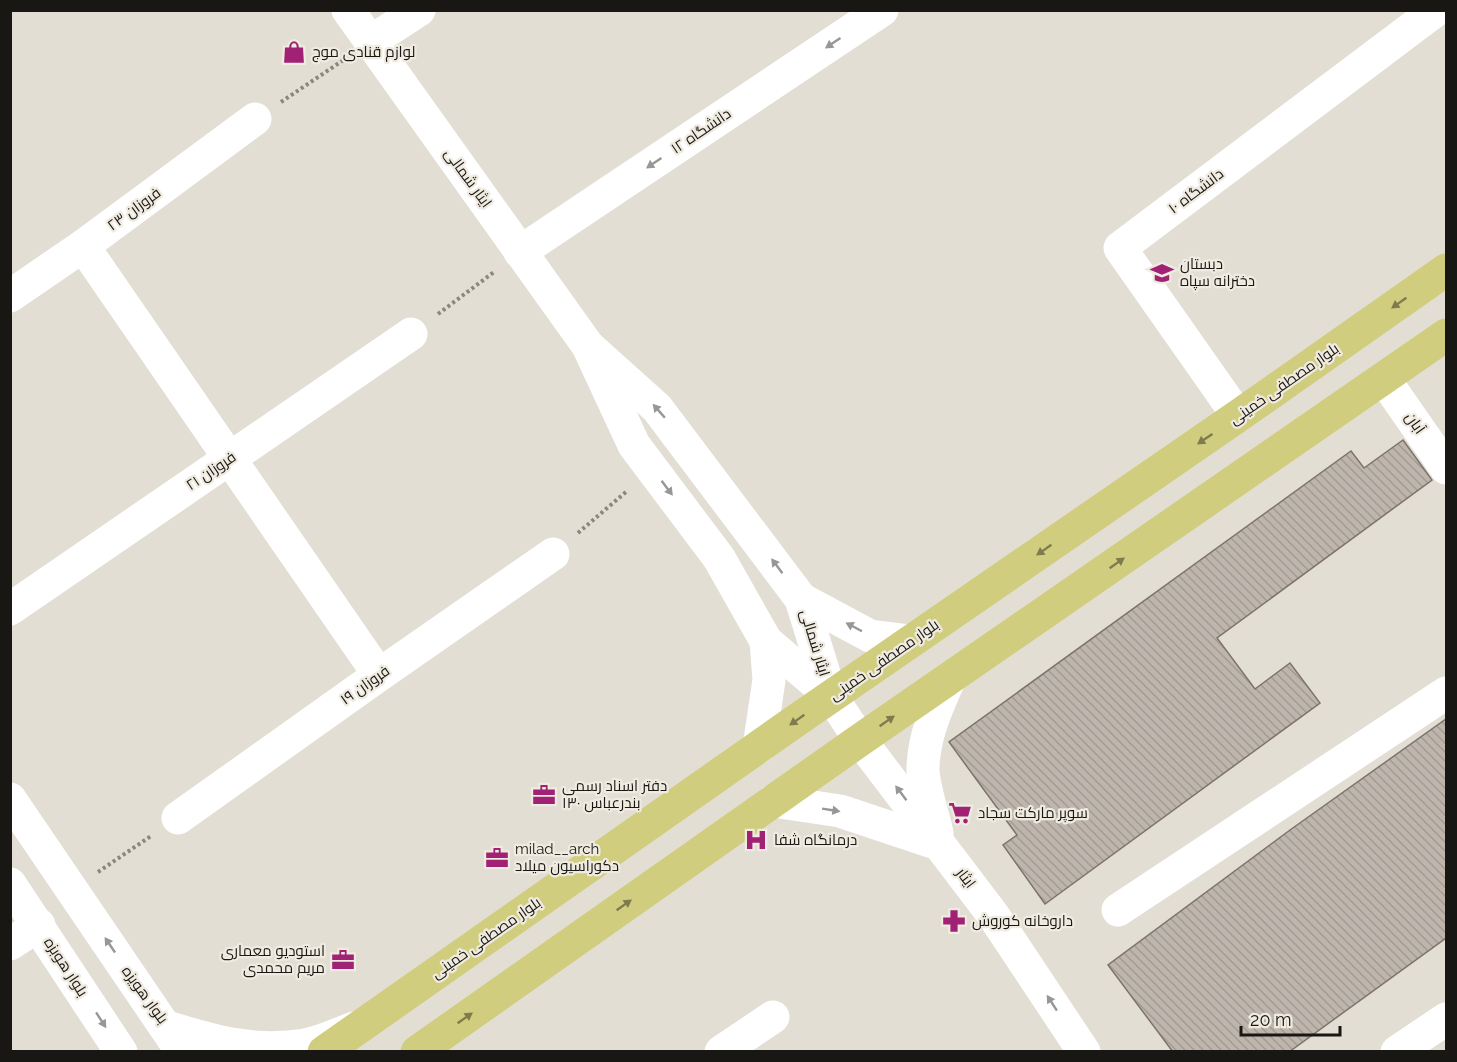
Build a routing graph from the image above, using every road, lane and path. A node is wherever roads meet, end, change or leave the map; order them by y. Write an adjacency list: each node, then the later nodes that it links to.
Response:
1 (348, 10): 5 (street, ایثار شمالی)
2 (419, 10): 5 (street)
3 (882, 10): 8 (street, دانشگاه ۱۲, one-way to 8)
4 (1436, 10): 15 (street, دانشگاه ۱۰)
5 (370, 42): 6 (path); 8 (street, ایثار شمالی)
6 (255, 119): 7 (street, فروزان ۲۳)
7 (83, 246): 10 (street, فروزان ۲۳); 16 (street)
8 (520, 252): 11 (path); 13 (street, ایثار شمالی)
9 (1446, 270): 15 (main road, بلوار مصطفی خمینی, one-way to 15)
10 (10, 296)
11 (411, 334): 16 (street, فروزان ۲۱)
12 (1446, 335): 14 (main road)
13 (588, 346): 18 (street, ایثار شمالی); 20 (street, ایثار شمالی, one-way to 13)
14 (1384, 378): 17 (street, آبان); 25 (main road, one-way to 14)
15 (1238, 416): 23 (main road, بلوار مصطفی خمینی, one-way to 23)
16 (229, 459): 21 (street, فروزان ۲۱); 24 (street)
17 (1446, 468)
18 (652, 469): 19 (path); 22 (street, ایثار شمالی, one-way to 22)
19 (553, 554): 24 (street, فروزان ۱۹)
20 (801, 599): 23 (street, one-way to 20); 27 (street, ایثار شمالی)
21 (10, 609)
22 (766, 641): 27 (street, ایثار شمالی); 29 (street)
23 (910, 642): 27 (main road, بلوار مصطفی خمینی)
24 (379, 675): 32 (street, فروزان ۱۹)
25 (950, 678): 28 (main road, one-way to 25); 33 (street)
26 (1446, 693): 36 (street)
27 (831, 696): 28 (street, ایثار); 29 (main road, بلوار مصطفی خمینی, one-way to 29)
28 (860, 740): 31 (main road); 33 (street, ایثار, one-way to 28)
29 (759, 747): 41 (main road, بلوار مصطفی خمینی)
30 (10, 799): 35 (street, بلوار هویزه)
31 (773, 801): 33 (street, one-way to 33); 45 (main road, one-way to 31)
32 (178, 818): 35 (path)
33 (939, 844): 47 (street, ایثار, one-way to 33)
34 (10, 884): 37 (street, بلوار هوبزه)
35 (72, 889): 42 (street, بلوار هویزه, one-way to 35)
36 (1118, 910)
37 (39, 925): 38 (street); 43 (street, بلوار هوبزه, one-way to 43)
38 (10, 944)
39 (773, 1017): 46 (street)
40 (1446, 1019): 48 (street)
41 (361, 1026): 42 (street, بلوار هویزه); 44 (main road, بلوار مصطفی خمینی)
42 (174, 1040)
43 (121, 1052)
44 (324, 1052)
45 (417, 1052)
46 (721, 1052)
47 (1084, 1052)
48 (1397, 1052)

